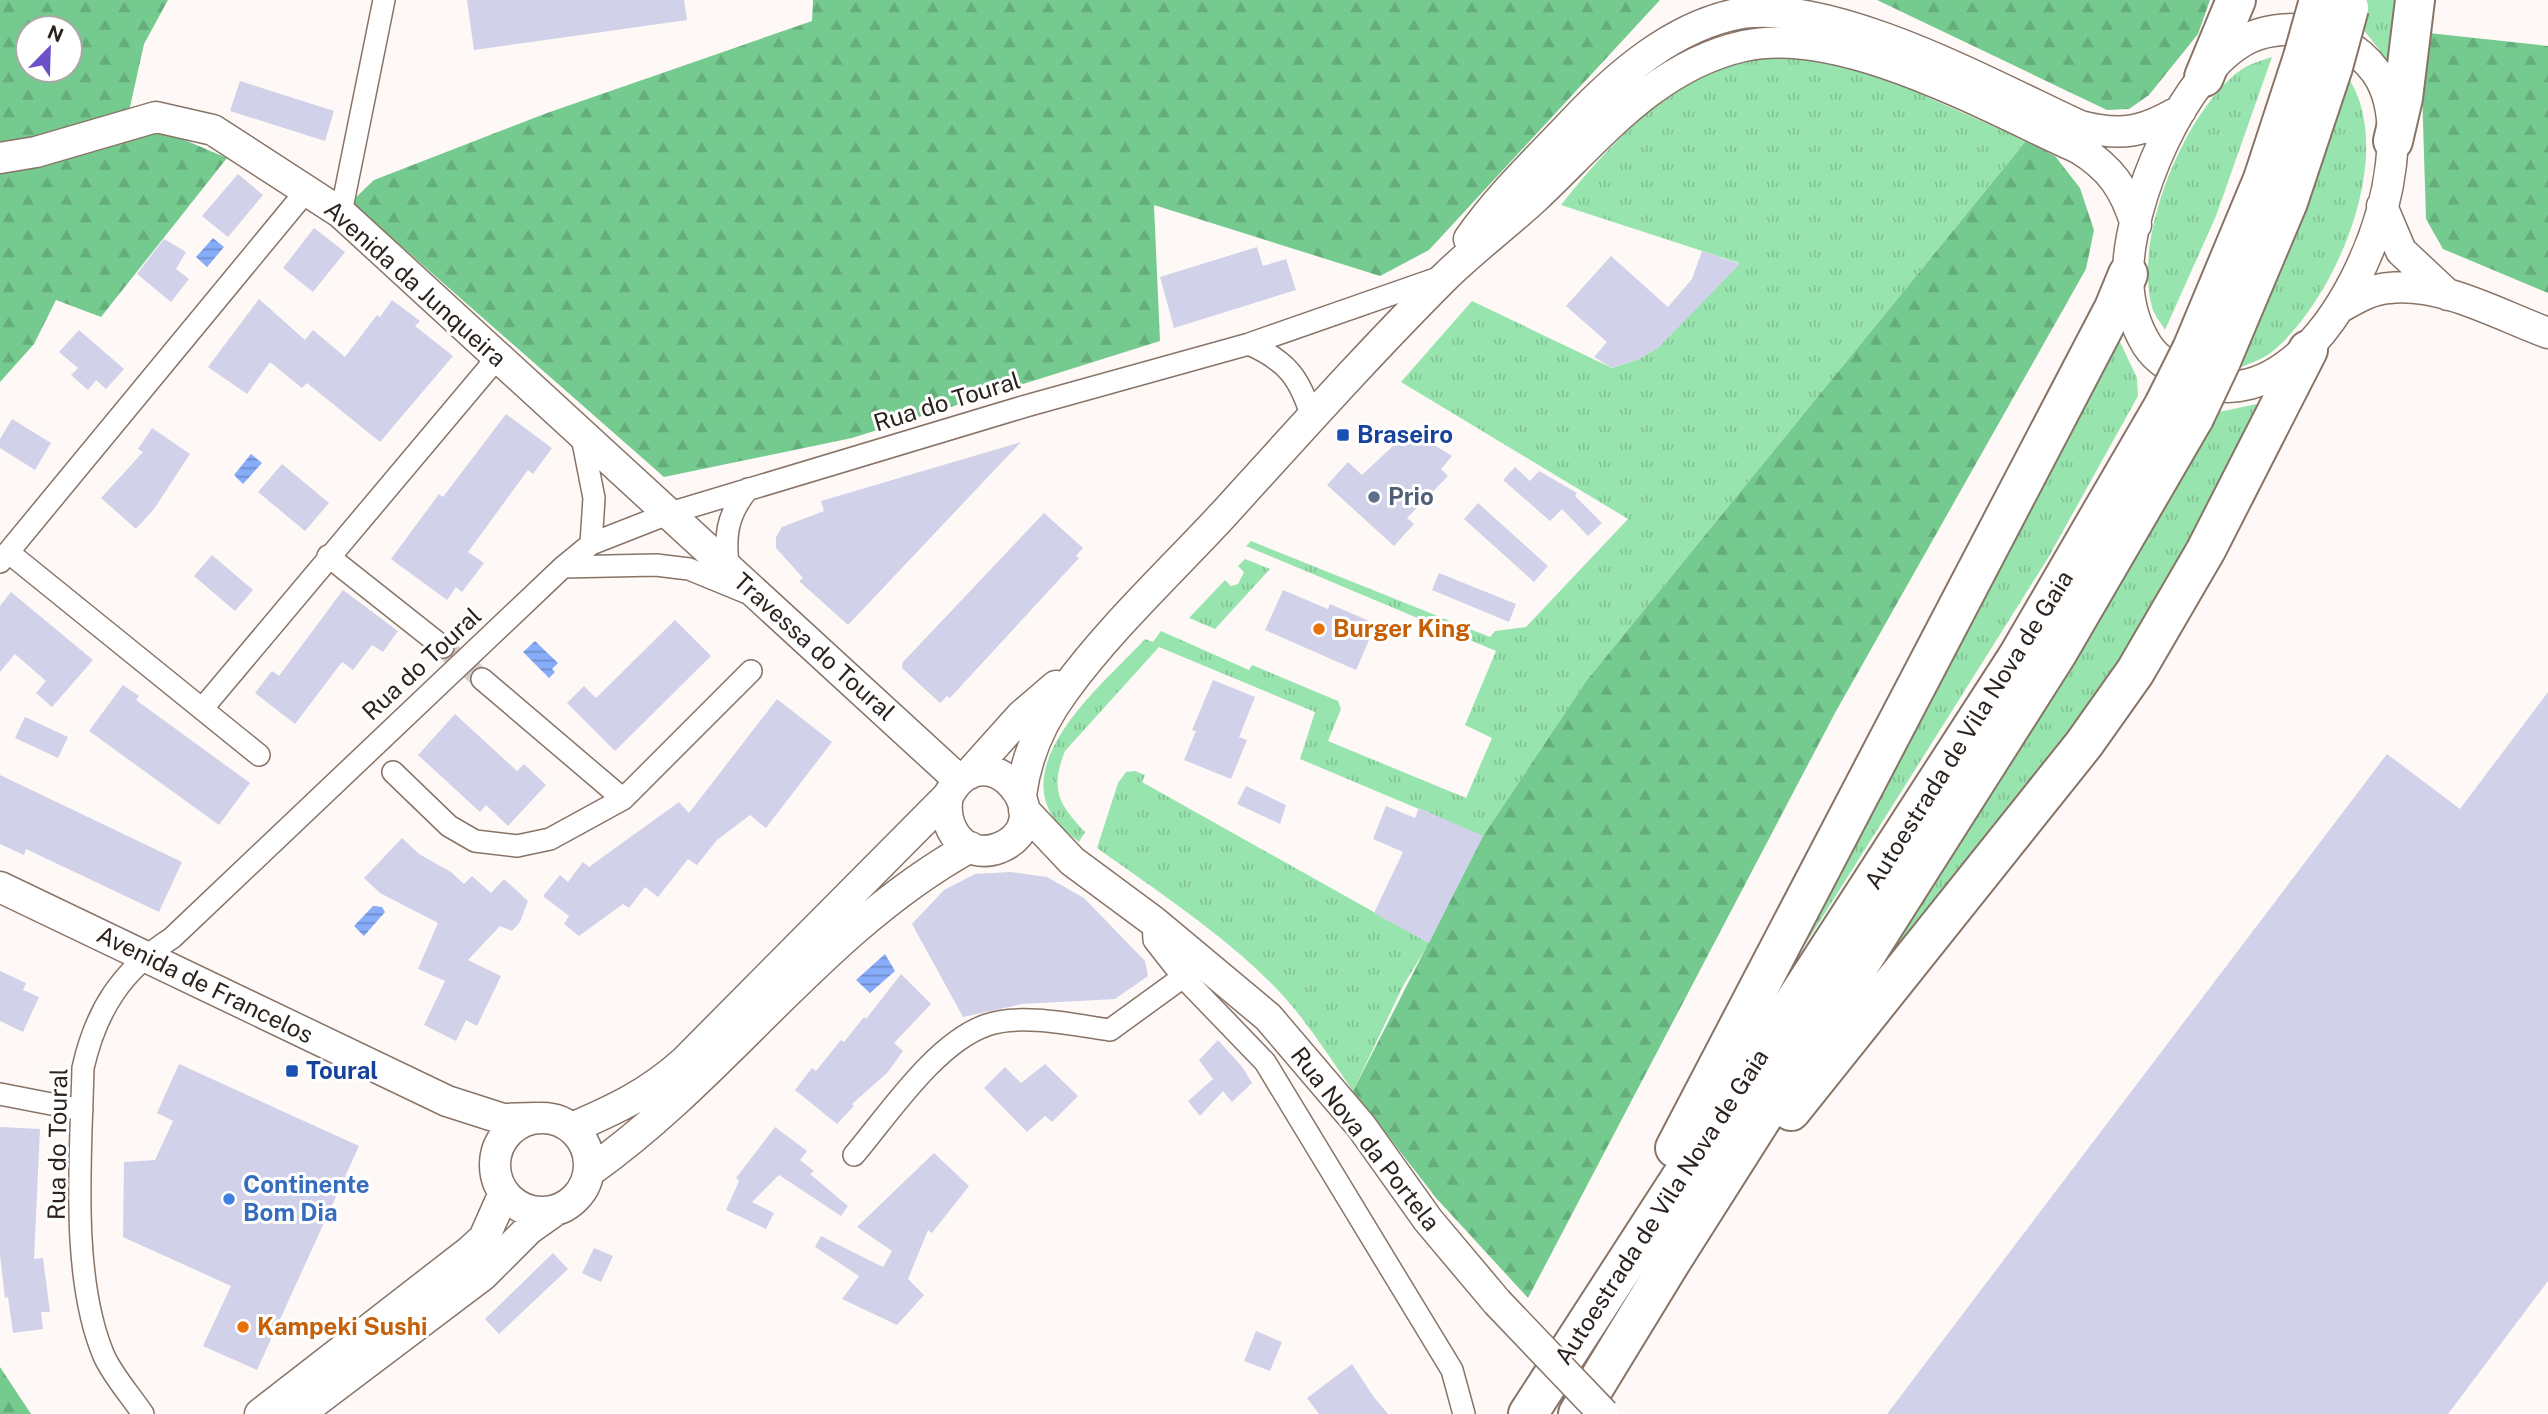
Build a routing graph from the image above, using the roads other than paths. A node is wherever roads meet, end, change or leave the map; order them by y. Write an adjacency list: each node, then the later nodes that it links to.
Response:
1 (384, 0): 12 (street)
2 (2236, 0): 6 (highway)
3 (2415, 0): 8 (highway)
4 (2340, 3): 22 (highway, Autoestrada de Vila Nova de Gaia, bridge)
5 (1745, 15): 7 (main road); 13 (main road); 15 (main road); 15 (main road)
6 (2204, 77): 7 (main road); 8 (main road)
7 (2181, 110): 13 (main road)
8 (2393, 141): 11 (main road)
9 (0, 158): 10 (main road, Avenida da Junqueira)
10 (307, 190): 12 (main road, Avenida da Junqueira); 29 (street)
11 (2382, 206): 16 (main road); 17 (main road)
12 (341, 212): 21 (main road, Avenida da Junqueira)
13 (2136, 225): 14 (main road)
14 (2128, 274): 20 (main road); 61 (highway)
15 (1446, 276): 19 (street, Rua do Toural); 23 (main road)
16 (2448, 295): 17 (main road); 18 (main road)
17 (2339, 308): 20 (main road)
18 (2548, 333)
19 (1249, 344): 23 (street); 25 (street, Rua do Toural)
20 (2308, 350): 60 (highway)
21 (498, 358): 24 (main road, Avenida da Junqueira); 28 (street)
22 (2179, 411): 60 (highway, Autoestrada de Vila Nova de Gaia); 61 (highway, Autoestrada de Vila Nova de Gaia)
23 (1312, 418): 34 (main road)
24 (581, 432): 26 (main road, Avenida da Junqueira); 27 (street)
25 (748, 489): 26 (street, Rua do Toural); 31 (street)
26 (670, 513): 27 (street, Rua do Toural); 31 (main road, Travessa do Toural)
27 (591, 544): 30 (street, Rua do Toural)
28 (328, 556): 33 (street); 37 (street)
29 (4, 557): 37 (street)
30 (563, 567): 32 (street); 48 (street, Rua do Toural)
31 (729, 571): 32 (main road, Travessa do Toural)
32 (757, 597): 40 (main road, Travessa do Toural)
33 (443, 647)
34 (1084, 666): 40 (main road); 42 (main road)
35 (751, 671): 41 (street)
36 (482, 679): 41 (street)
37 (202, 709): 38 (street)
38 (259, 755)
39 (393, 772): 41 (street)
40 (959, 784): 42 (main road); 44 (main road); 54 (main road)
41 (623, 799)
42 (1023, 802): 43 (main road); 45 (main road, Rua Nova da Portela)
43 (1001, 847): 44 (main road); 45 (main road, Rua Nova da Portela)
44 (970, 848): 57 (main road)
45 (1072, 861): 47 (main road, Rua Nova da Portela)
46 (0, 887): 48 (main road, Avenida de Francelos)
47 (1153, 921): 49 (street); 68 (main road, Rua Nova da Portela, bridge)
48 (143, 956): 51 (main road, Avenida de Francelos); 52 (street, Rua do Toural)
49 (1183, 977): 55 (street); 65 (street)
50 (0, 1094): 52 (street)
51 (447, 1101): 53 (main road, Avenida de Francelos); 56 (main road, Avenida de Francelos)
52 (82, 1110): 62 (street, Rua do Toural)
53 (536, 1118): 54 (main road); 56 (main road)
54 (572, 1128): 57 (main road)
55 (854, 1155)
56 (496, 1159): 58 (main road)
57 (590, 1171): 59 (main road)
58 (504, 1193): 59 (main road); 63 (main road)
59 (553, 1212): 64 (main road)
60 (1672, 1260): 67 (highway, Autoestrada de Vila Nova de Gaia)
61 (1580, 1329): 66 (highway, Autoestrada de Vila Nova de Gaia)
62 (143, 1414)
63 (260, 1414)
64 (299, 1414)
65 (1464, 1414)
66 (1528, 1414)
67 (1578, 1414)
68 (1604, 1414)

